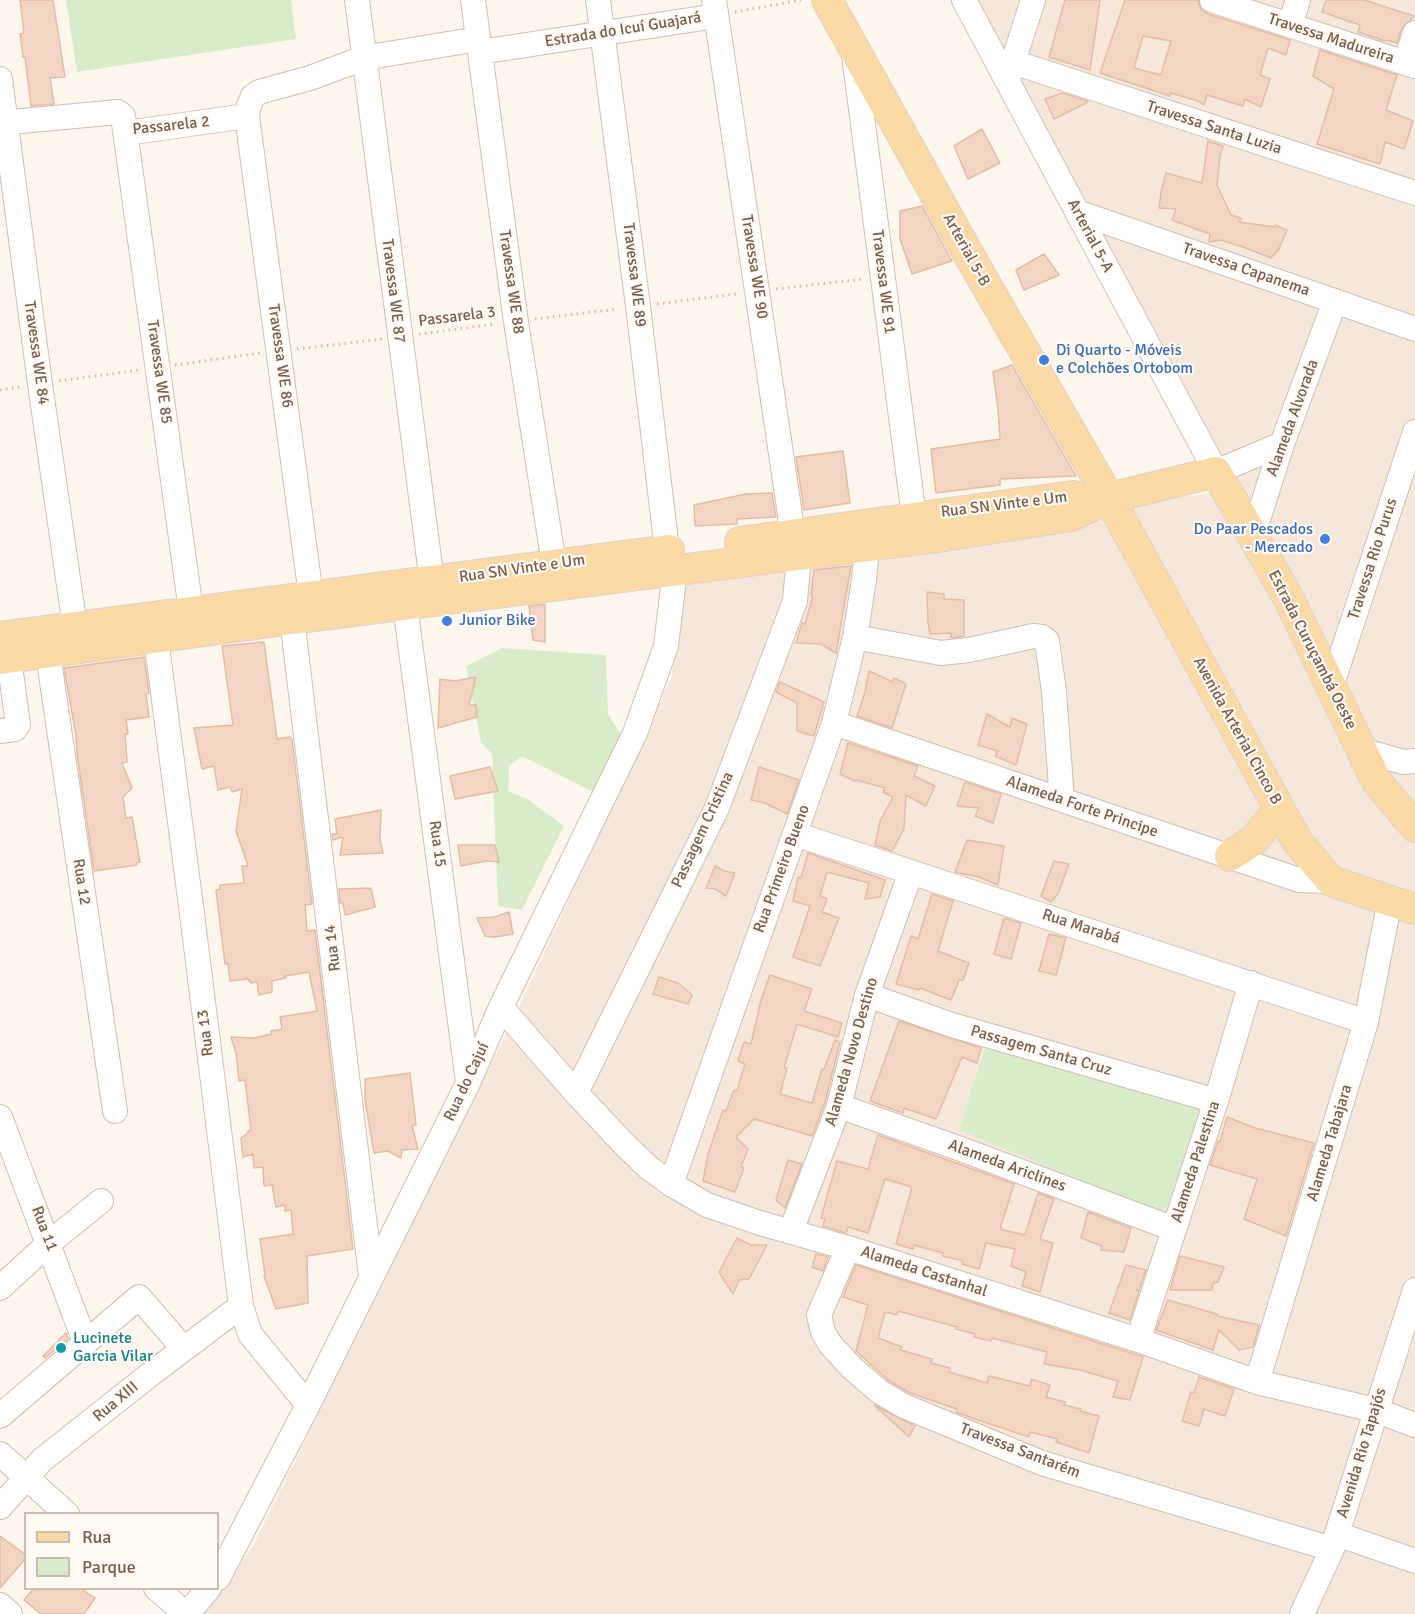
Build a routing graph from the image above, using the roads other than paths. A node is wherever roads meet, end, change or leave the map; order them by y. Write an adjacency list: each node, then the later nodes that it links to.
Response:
1 (357, 0): 15 (street, Travessa WE 87)
2 (473, 0): 13 (street, Travessa WE 88)
3 (598, 0): 11 (street, Travessa WE 89)
4 (827, 0): 14 (main road, Arterial 5-B)
5 (964, 0): 17 (street, Arterial 5-A)
6 (1034, 0): 17 (street)
7 (1212, 0): 10 (street, Travessa Madureira)
8 (1298, 0): 10 (street)
9 (715, 8): 11 (street, Estrada do Icuí Guajará); 33 (street, Travessa WE 90)
10 (1290, 25): 16 (street, Travessa Madureira)
11 (602, 33): 13 (street, Estrada do Icuí Guajará); 34 (street, Travessa WE 89)
12 (1415, 33): 16 (street)
13 (479, 46): 15 (street, Estrada do Icuí Guajará); 35 (street, Travessa WE 88)
14 (853, 47): 29 (main road, Arterial 5-B); 30 (street, Travessa WE 91)
15 (364, 58): 19 (street, Estrada do Icuí Guajará); 36 (street, Travessa WE 87)
16 (1410, 64)
17 (1010, 71): 22 (street, Travessa Santa Luzia); 23 (street, Arterial 5-A)
18 (0, 79): 20 (street, Travessa WE 84)
19 (248, 116): 21 (street, Passarela 2); 37 (street, Travessa WE 86)
20 (3, 123): 21 (street, Passarela 2); 42 (street, Travessa WE 84)
21 (126, 134): 40 (street, Travessa WE 85)
22 (1415, 193)
23 (1077, 212): 24 (street, Travessa Capanema); 28 (street, Arterial 5-A)
24 (1335, 302): 25 (street, Travessa Capanema); 27 (street, Alameda Alvorada)
25 (1415, 329)
26 (1415, 432): 47 (street, Travessa Rio Purus)
27 (1282, 444): 28 (street); 31 (street, Alameda Alvorada)
28 (1216, 472): 29 (main road); 31 (main road, Estrada Curuçambá Oeste)
29 (1109, 498): 30 (main road, Rua SN Vinte e Um); 32 (main road, Rua SN Vinte e Um); 53 (main road, Avenida Arterial Cinco B)
30 (914, 517): 32 (main road, Rua SN Vinte e Um)
31 (1253, 535): 47 (main road, Estrada Curuçambá Oeste)
32 (847, 542): 33 (main road, Rua SN Vinte e Um); 44 (street, Rua Primeiro Bueno)
33 (796, 545): 34 (main road, Rua SN Vinte e Um); 65 (street, Passagem Cristina)
34 (671, 560): 35 (main road, Rua SN Vinte e Um); 39 (main road, Rua SN Vinte e Um); 62 (street, Rua do Cajuí)
35 (554, 564): 36 (main road, Rua SN Vinte e Um)
36 (432, 582): 38 (main road, Rua SN Vinte e Um)
37 (311, 596): 38 (main road, Rua SN Vinte e Um); 40 (main road, Rua SN Vinte e Um)
38 (362, 601): 39 (main road, Rua SN Vinte e Um); 41 (main road, Rua SN Vinte e Um)
39 (405, 605): 64 (street, Rua 15)
40 (190, 611): 43 (main road, Rua SN Vinte e Um)
41 (292, 620): 43 (main road, Rua SN Vinte e Um); 76 (street, Rua 14)
42 (75, 627): 43 (main road, Rua SN Vinte e Um); 45 (main road, Rua SN Vinte e Um)
43 (142, 633): 46 (main road, Rua SN Vinte e Um); 79 (street, Rua 13)
44 (855, 637): 48 (street, Rua Primeiro Bueno); 52 (street)
45 (3, 651): 46 (main road, Rua SN Vinte e Um); 49 (street)
46 (48, 654): 68 (street, Rua 12)
47 (1331, 687): 50 (main road, Estrada Curuçambá Oeste)
48 (834, 723): 52 (street, Alameda Forte Principe); 55 (street, Rua Primeiro Bueno)
49 (0, 731)
50 (1362, 750): 51 (street); 54 (main road, Estrada Curuçambá Oeste)
51 (1415, 761)
52 (1062, 800): 56 (street, Alameda Forte Principe)
53 (1279, 808): 56 (main road); 58 (main road, Avenida Arterial Cinco B)
54 (1415, 827)
55 (795, 834): 57 (street, Rua Marabá); 70 (street, Rua Primeiro Bueno)
56 (1230, 856): 58 (street, Alameda Forte Principe)
57 (911, 872): 60 (street, Rua Marabá); 61 (street, Alameda Novo Destino)
58 (1331, 881): 59 (main road)
59 (1402, 904): 63 (street, Alameda Tabajara)
60 (1251, 983): 63 (street, Rua Marabá); 66 (street, Alameda Palestina)
61 (867, 995): 66 (street, Passagem Santa Cruz); 67 (street, Alameda Novo Destino)
62 (501, 1007): 64 (street, Rua do Cajuí); 65 (street, Alameda Castanhal)
63 (1366, 1022): 83 (street, Alameda Tabajara)
64 (468, 1083): 76 (street, Rua do Cajuí)
65 (576, 1093): 70 (street, Alameda Castanhal)
66 (1216, 1101): 72 (street, Alameda Palestina)
67 (839, 1106): 72 (street, Alameda Ariclines); 73 (street, Alameda Novo Destino)
68 (115, 1111)
69 (0, 1117): 74 (street, Rua 11)
70 (671, 1184): 73 (street, Alameda Castanhal)
71 (101, 1201): 74 (street)
72 (1174, 1229): 80 (street, Alameda Palestina)
73 (791, 1231): 75 (street, Alameda Castanhal)
74 (49, 1243): 77 (street); 81 (street, Rua 11)
75 (848, 1248): 80 (street, Alameda Castanhal); 92 (street, Travessa Santarém)
76 (371, 1276): 84 (street, Rua do Cajuí)
77 (0, 1288)
78 (1415, 1290): 85 (street, Avenida Rio Tapajós)
79 (241, 1306): 82 (street, Rua XIII); 84 (street, Rua 13)
80 (1137, 1340): 83 (street, Alameda Castanhal)
81 (86, 1342): 82 (street); 86 (street)
82 (183, 1348): 89 (street, Rua XIII)
83 (1257, 1382): 85 (street, Alameda Castanhal)
84 (308, 1405): 94 (street, Rua do Cajuí)
85 (1375, 1410): 87 (street, Alameda Castanhal); 92 (street, Avenida Rio Tapajós)
86 (0, 1416)
87 (1415, 1425)
88 (0, 1455): 89 (street)
89 (25, 1478): 90 (street, Rua XIII); 91 (street)
90 (0, 1507)
91 (65, 1512)
92 (1335, 1541): 93 (street, Travessa Santarém); 100 (street, Avenida Rio Tapajós)
93 (1415, 1561)
94 (219, 1576)
95 (158, 1590): 99 (street)
96 (207, 1590): 99 (street)
97 (0, 1605): 98 (street)
98 (10, 1614)
99 (186, 1614)
100 (1302, 1614)

